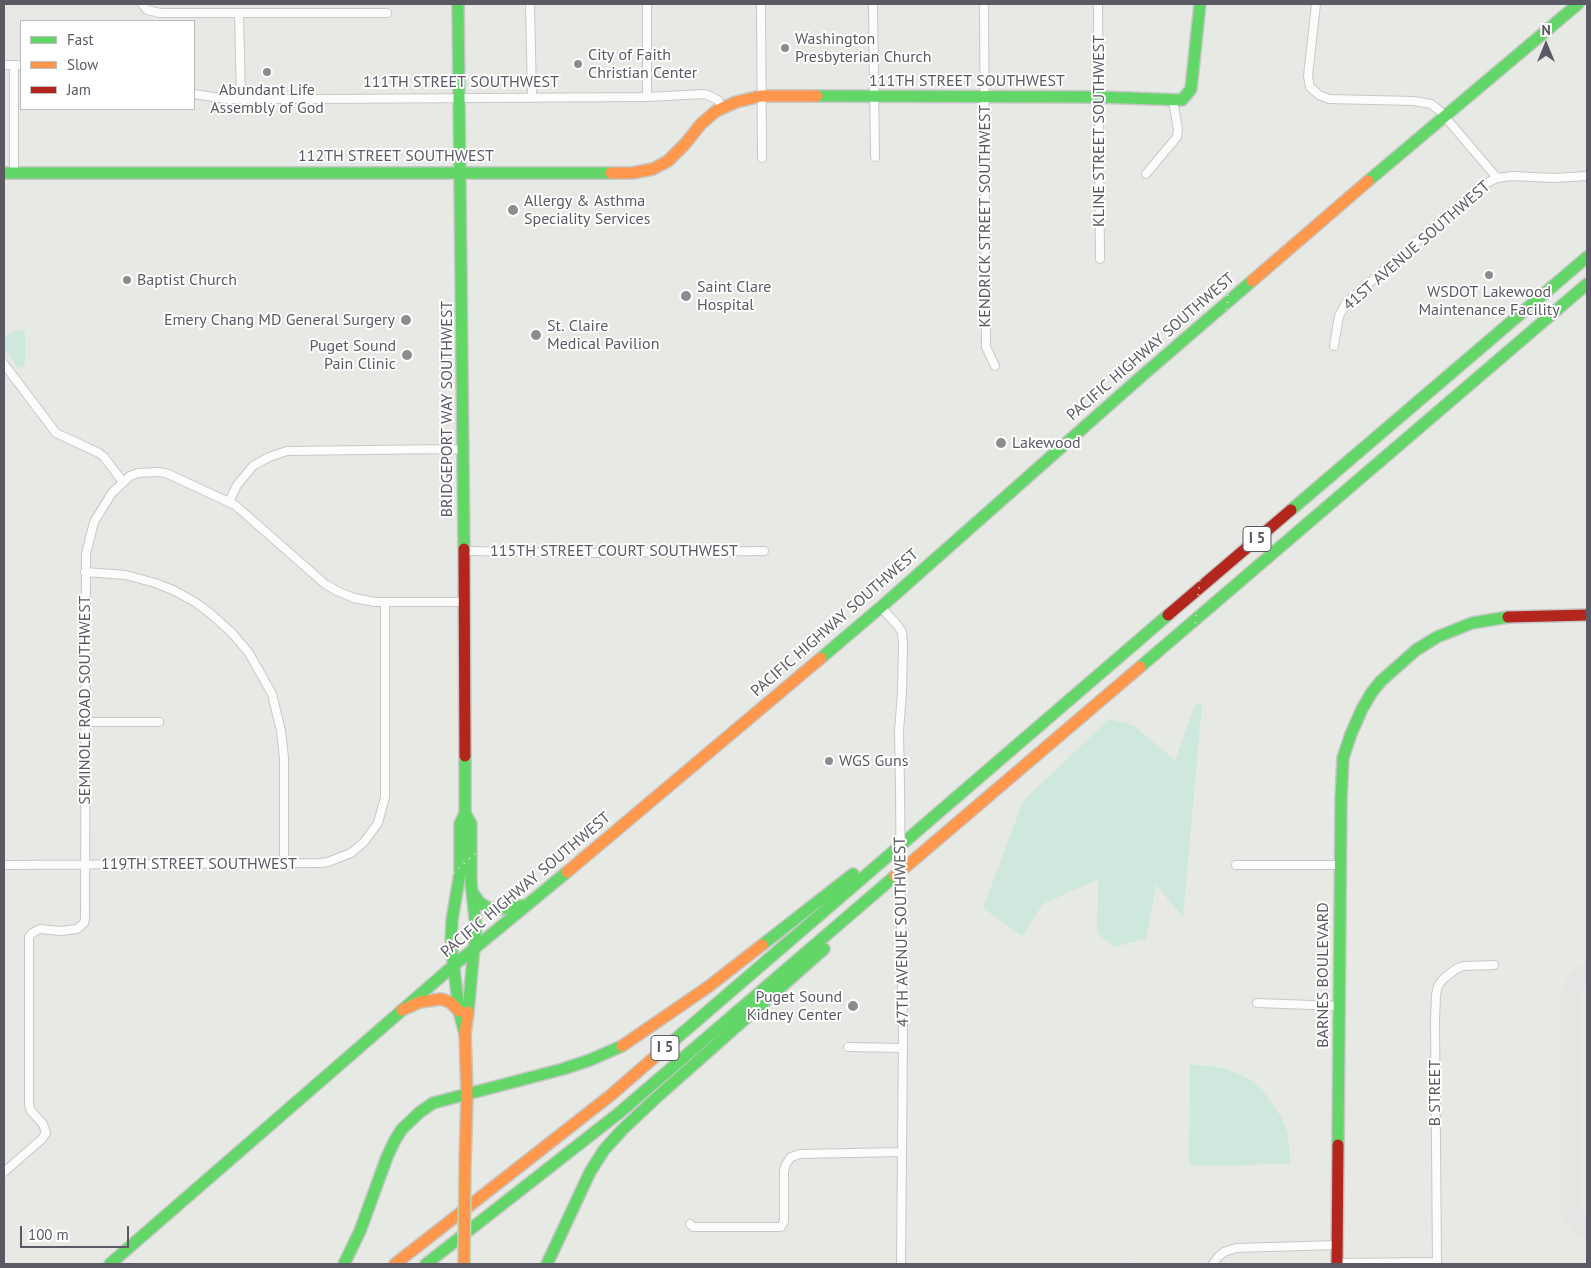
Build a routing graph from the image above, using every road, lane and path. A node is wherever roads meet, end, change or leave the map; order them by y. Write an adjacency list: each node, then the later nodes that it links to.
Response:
1 (142, 4): 12 (street)
2 (458, 4): 19 (main road, BRIDGEPORT WAY SOUTHWEST)
3 (530, 4): 20 (street)
4 (647, 4): 21 (street)
5 (760, 4): 17 (street)
6 (873, 4): 18 (street)
7 (984, 4): 22 (street, KENDRICK STREET SOUTHWEST)
8 (1098, 4): 23 (street, KLINE STREET SOUTHWEST)
9 (1200, 4): 25 (main road)
10 (1316, 4): 27 (street)
11 (1578, 4): 27 (main road, PACIFIC HIGHWAY SOUTHWEST)
12 (239, 13): 13 (street); 24 (street)
13 (387, 13)
14 (4, 65): 15 (street)
15 (18, 65): 31 (street)
16 (195, 94): 24 (street, 111TH STREET SOUTHWEST)
17 (761, 96): 18 (main road, 111TH STREET SOUTHWEST); 26 (main road, 112TH STREET SOUTHWEST); 29 (street)
18 (873, 96): 22 (main road, 111TH STREET SOUTHWEST); 28 (street)
19 (460, 97): 20 (street, 111TH STREET SOUTHWEST); 24 (street, 111TH STREET SOUTHWEST); 30 (main road, BRIDGEPORT WAY SOUTHWEST)
20 (532, 97): 21 (street, 111TH STREET SOUTHWEST)
21 (647, 97): 26 (street, 111TH STREET SOUTHWEST)
22 (984, 97): 23 (main road, 111TH STREET SOUTHWEST); 40 (street, KENDRICK STREET SOUTHWEST)
23 (1099, 97): 25 (main road, 111TH STREET SOUTHWEST); 36 (street, KLINE STREET SOUTHWEST)
24 (241, 99)
25 (1173, 100): 32 (street)
26 (722, 108): 30 (main road, 112TH STREET SOUTHWEST)
27 (1445, 117): 34 (street); 49 (main road, PACIFIC HIGHWAY SOUTHWEST)
28 (875, 157)
29 (762, 158)
30 (461, 172): 31 (main road, 112TH STREET SOUTHWEST); 41 (main road, BRIDGEPORT WAY SOUTHWEST)
31 (9, 173)
32 (1146, 174)
33 (1587, 176): 34 (street)
34 (1497, 178): 38 (street, 41ST AVENUE SOUTHWEST)
35 (1587, 257): 54 (main road, I 5)
36 (1100, 259)
37 (1587, 284): 55 (main road, I 5)
38 (1334, 346)
39 (4, 364): 42 (street)
40 (995, 366)
41 (463, 450): 43 (street); 44 (main road, BRIDGEPORT WAY SOUTHWEST)
42 (123, 482): 43 (street); 46 (street, SEMINOLE ROAD SOUTHWEST)
43 (229, 502): 48 (street)
44 (465, 551): 45 (street, 115TH STREET COURT SOUTHWEST); 47 (main road, BRIDGEPORT WAY SOUTHWEST)
45 (764, 551)
46 (85, 572): 51 (street, SEMINOLE ROAD SOUTHWEST); 56 (street)
47 (464, 602): 48 (street); 53 (main road, BRIDGEPORT WAY SOUTHWEST)
48 (385, 603): 56 (street, 119TH STREET SOUTHWEST)
49 (881, 607): 62 (main road, PACIFIC HIGHWAY SOUTHWEST); 71 (street, 47TH AVENUE SOUTHWEST, bridge)
50 (1587, 615): 60 (main road, BARNES BOULEVARD)
51 (86, 722): 52 (street); 58 (street, SEMINOLE ROAD SOUTHWEST)
52 (159, 722)
53 (465, 813): 61 (main road, BRIDGEPORT WAY SOUTHWEST); 65 (main road, BRIDGEPORT WAY SOUTHWEST)
54 (927, 821): 72 (main road); 81 (main road, I 5)
55 (930, 846): 82 (main road, I 5); 84 (main road)
56 (284, 863): 58 (street, 119TH STREET SOUTHWEST)
57 (4, 864): 58 (street, 119TH STREET SOUTHWEST)
58 (85, 864): 74 (street, SEMINOLE ROAD SOUTHWEST)
59 (1236, 865): 60 (street)
60 (1340, 865): 67 (main road, BARNES BOULEVARD)
61 (472, 892): 62 (main road); 63 (main road, BRIDGEPORT WAY SOUTHWEST)
62 (527, 905): 63 (main road, PACIFIC HIGHWAY SOUTHWEST)
63 (475, 949): 65 (main road, PACIFIC HIGHWAY SOUTHWEST); 69 (main road, BRIDGEPORT WAY SOUTHWEST)
64 (1494, 965): 78 (street, B STREET)
65 (453, 966): 68 (main road, PACIFIC HIGHWAY SOUTHWEST); 69 (main road, BRIDGEPORT WAY SOUTHWEST)
66 (1257, 1003): 67 (street)
67 (1339, 1006): 76 (main road, BARNES BOULEVARD)
68 (402, 1010): 69 (main road); 79 (main road, PACIFIC HIGHWAY SOUTHWEST)
69 (464, 1013): 72 (main road, BRIDGEPORT WAY SOUTHWEST)
70 (848, 1047): 71 (street)
71 (903, 1048): 73 (street, 47TH AVENUE SOUTHWEST)
72 (467, 1095): 80 (main road); 83 (main road, BRIDGEPORT WAY SOUTHWEST, bridge)
73 (902, 1152): 75 (street); 85 (street, 47TH AVENUE SOUTHWEST)
74 (4, 1172)
75 (690, 1224)
76 (1337, 1246): 77 (main road, BARNES BOULEVARD); 86 (street)
77 (1337, 1263): 78 (street)
78 (1437, 1263)
79 (110, 1264)
80 (344, 1264)
81 (395, 1264)
82 (426, 1264)
83 (464, 1264)
84 (547, 1264)
85 (901, 1264)
86 (1213, 1264)

